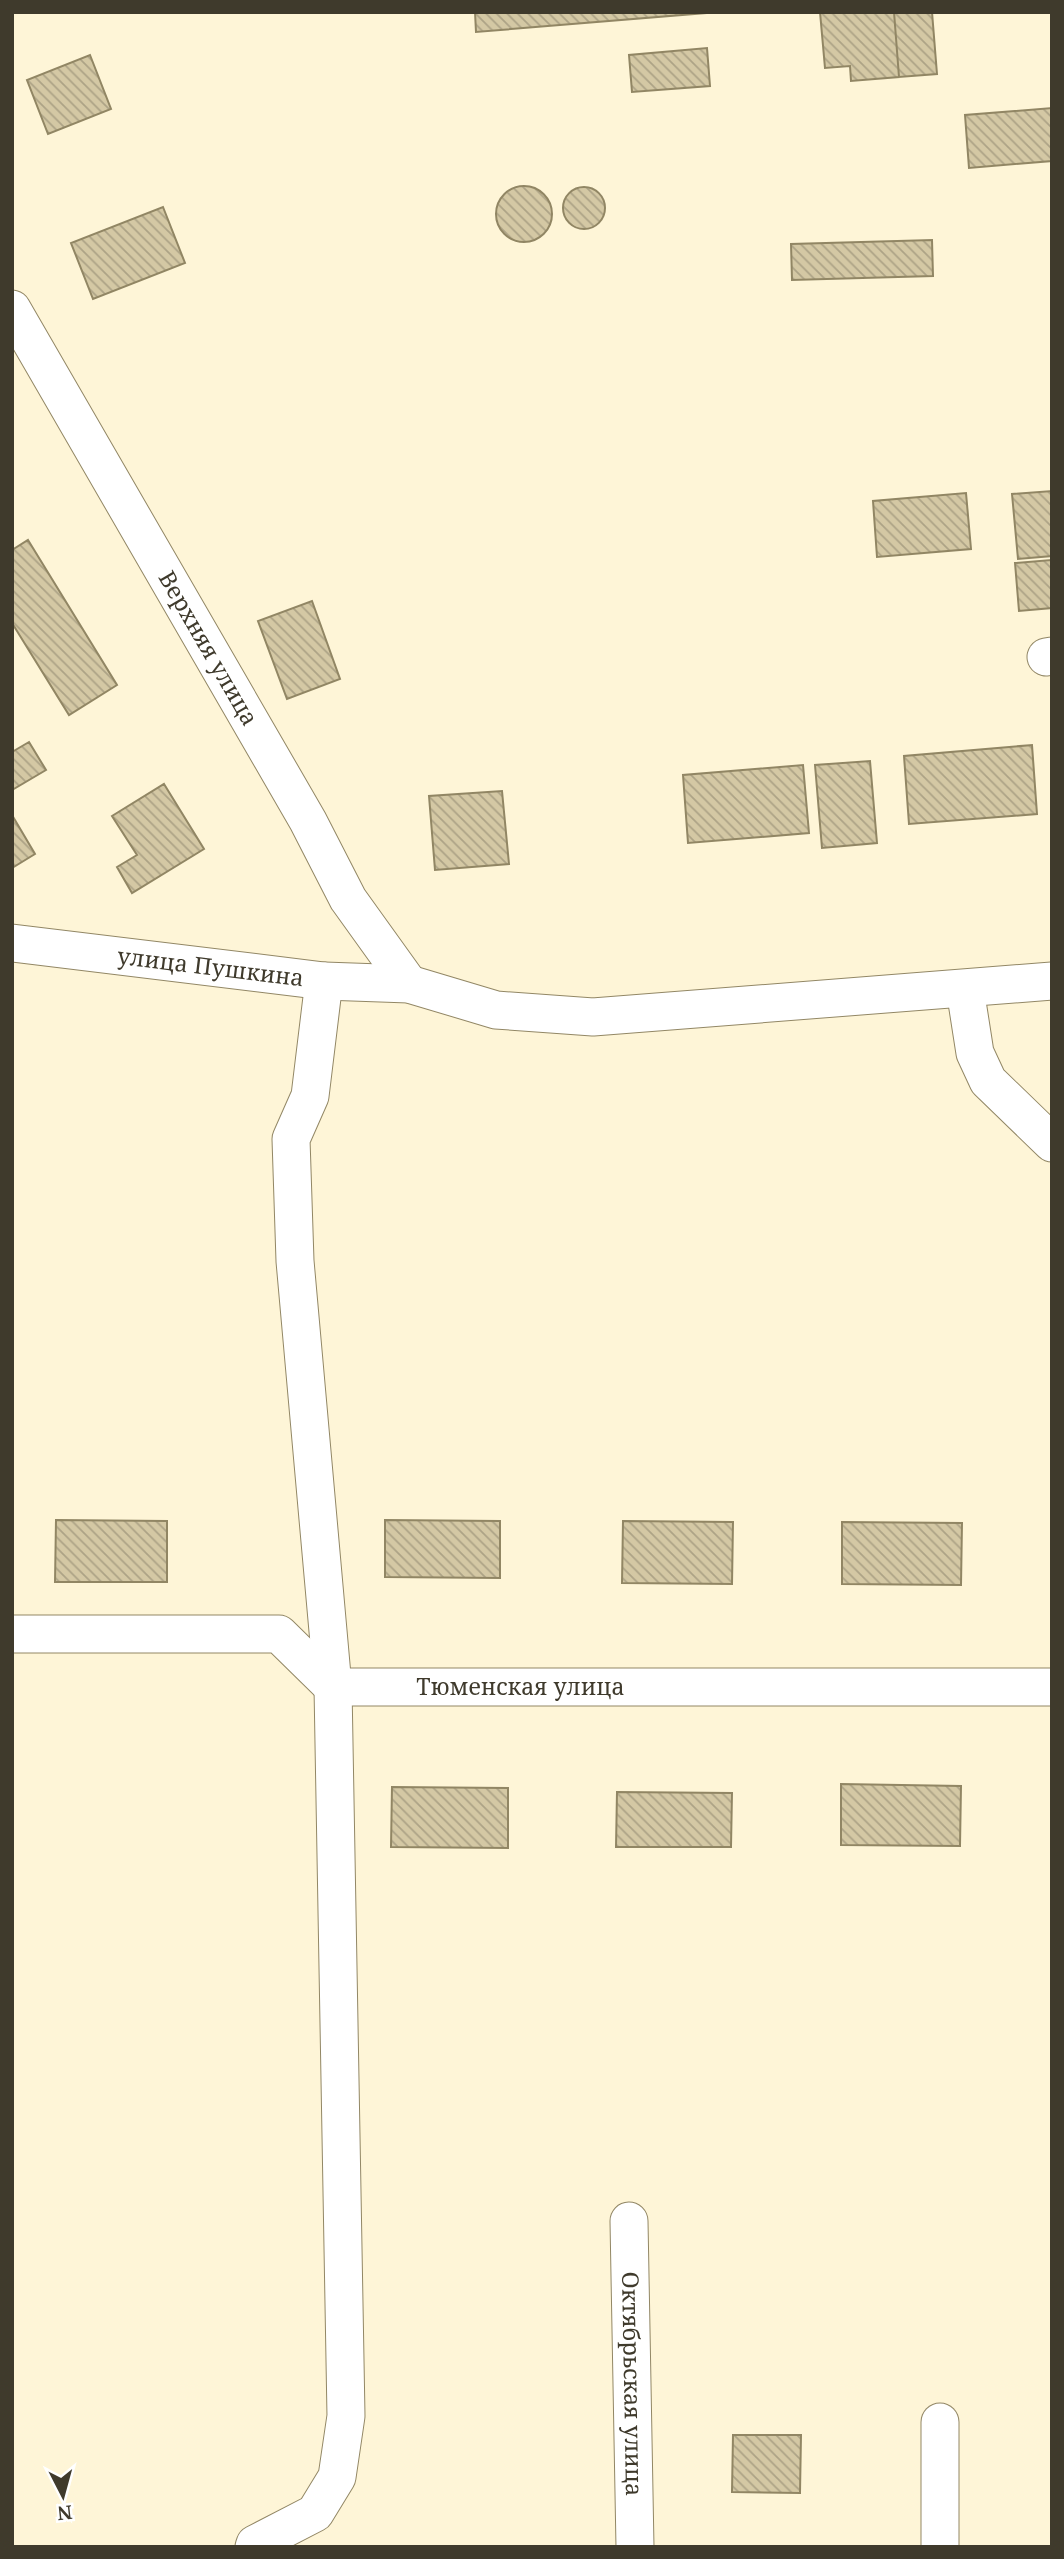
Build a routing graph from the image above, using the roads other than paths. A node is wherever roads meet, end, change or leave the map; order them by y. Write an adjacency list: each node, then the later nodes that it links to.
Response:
1 (12, 309): 5 (street, Верхняя улица)
2 (12, 943): 3 (street, улица Пушкина)
3 (324, 981): 5 (street, улица Пушкина); 10 (street)
4 (1052, 981): 6 (street, улица Пушкина)
5 (409, 984): 6 (street, улица Пушкина)
6 (965, 989): 7 (street)
7 (1052, 1143)
8 (12, 1634): 10 (street)
9 (1049, 1677): 10 (street, Тюменская улица)
10 (332, 1687): 13 (street)
11 (629, 2221): 14 (street, Октябрьская улица)
12 (940, 2422): 15 (street)
13 (254, 2547)
14 (635, 2547)
15 (940, 2547)

